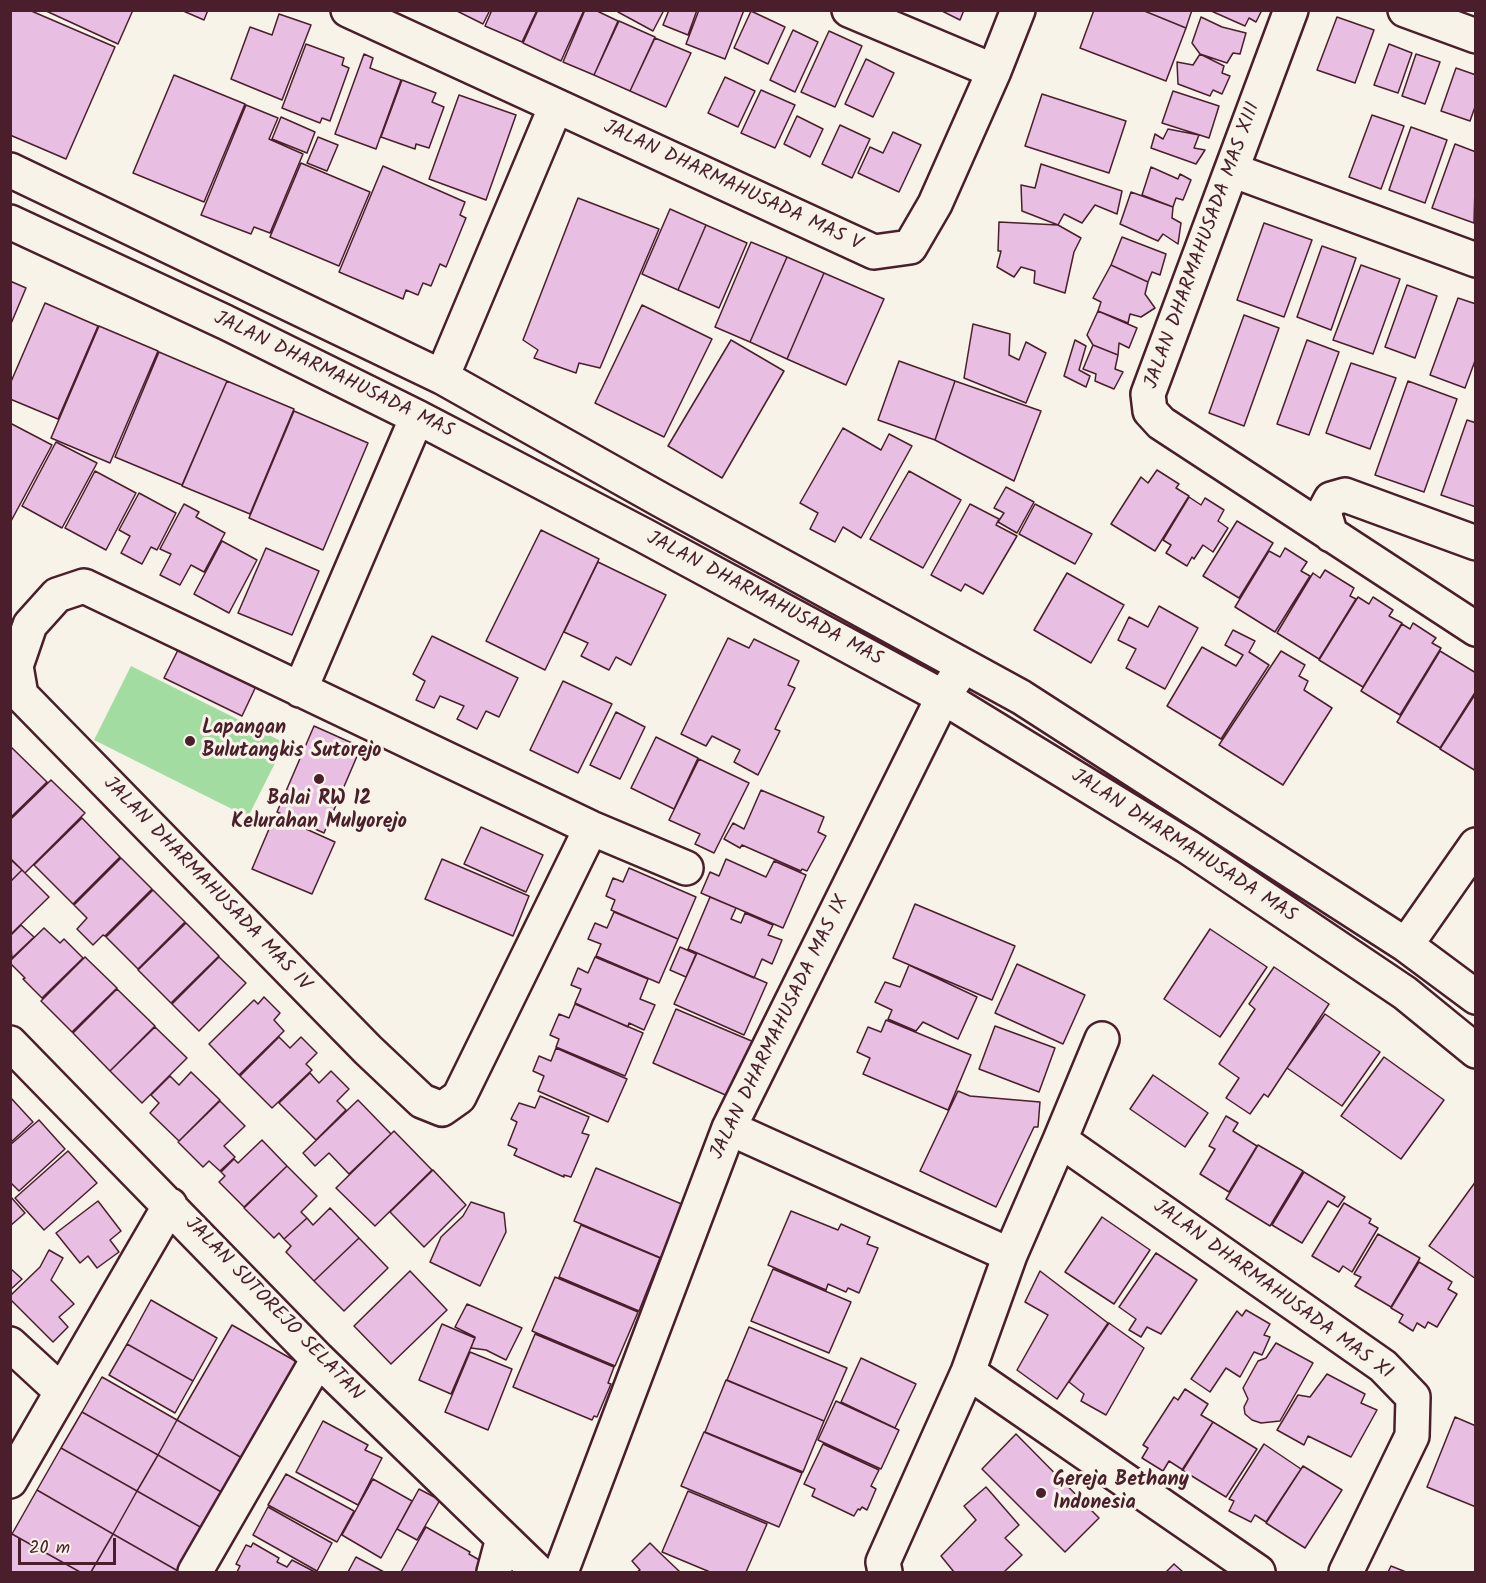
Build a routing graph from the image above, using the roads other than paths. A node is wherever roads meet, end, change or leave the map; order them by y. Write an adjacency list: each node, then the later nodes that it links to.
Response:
1 (348, 10): 8 (street, JALAN DHARMAHUSADA MAS V)
2 (849, 10): 7 (street)
3 (1018, 10): 7 (street)
4 (1291, 10): 10 (street, JALAN DHARMAHUSADA MAS XIII)
5 (1405, 10): 6 (street)
6 (1476, 36)
7 (994, 71): 8 (street, JALAN DHARMAHUSADA MAS V)
8 (556, 106): 13 (street)
9 (10, 170): 13 (street, JALAN DHARMAHUSADA MAS)
10 (1232, 170): 12 (street); 15 (street, JALAN DHARMAHUSADA MAS XIII)
11 (10, 222): 14 (street, JALAN DHARMAHUSADA MAS)
12 (1476, 260)
13 (442, 377): 18 (street, JALAN DHARMAHUSADA MAS)
14 (417, 417): 19 (street); 20 (street, JALAN DHARMAHUSADA MAS)
15 (1331, 535): 16 (street); 17 (street, JALAN DHARMAHUSADA MAS XIII)
16 (1476, 543)
17 (1476, 630)
18 (963, 665): 20 (street, JALAN DHARMAHUSADA MAS IX); 24 (street, JALAN DHARMAHUSADA MAS)
19 (300, 690): 21 (street, JALAN DHARMAHUSADA MAS IV); 21 (street, JALAN DHARMAHUSADA MAS IV)
20 (944, 697): 28 (street, JALAN DHARMAHUSADA MAS); 29 (street, JALAN DHARMAHUSADA MAS IX)
21 (591, 828): 23 (street, JALAN DHARMAHUSADA MAS IV)
22 (1476, 845): 24 (street)
23 (686, 868)
24 (1406, 945): 25 (street, JALAN DHARMAHUSADA MAS)
25 (1476, 997)
26 (1102, 1039): 30 (street)
27 (10, 1043): 31 (street, JALAN SUTOREJO SELATAN)
28 (1476, 1052)
29 (729, 1128): 32 (street); 42 (street, JALAN DHARMAHUSADA MAS IX)
30 (1060, 1140): 32 (street); 45 (street, JALAN DHARMAHUSADA MAS XI)
31 (170, 1205): 34 (street, JALAN SUTOREJO SELATAN); 36 (street)
32 (1010, 1254): 35 (street)
33 (10, 1344): 36 (street)
34 (318, 1359): 38 (street, JALAN SUTOREJO SELATAN); 39 (street)
35 (968, 1372): 43 (street); 44 (street)
36 (62, 1391): 37 (street)
37 (10, 1481)
38 (502, 1538): 40 (street); 41 (street, JALAN SUTOREJO SELATAN)
39 (195, 1572)
40 (494, 1572)
41 (538, 1572)
42 (561, 1572)
43 (885, 1572)
44 (1258, 1572)
45 (1346, 1572)

